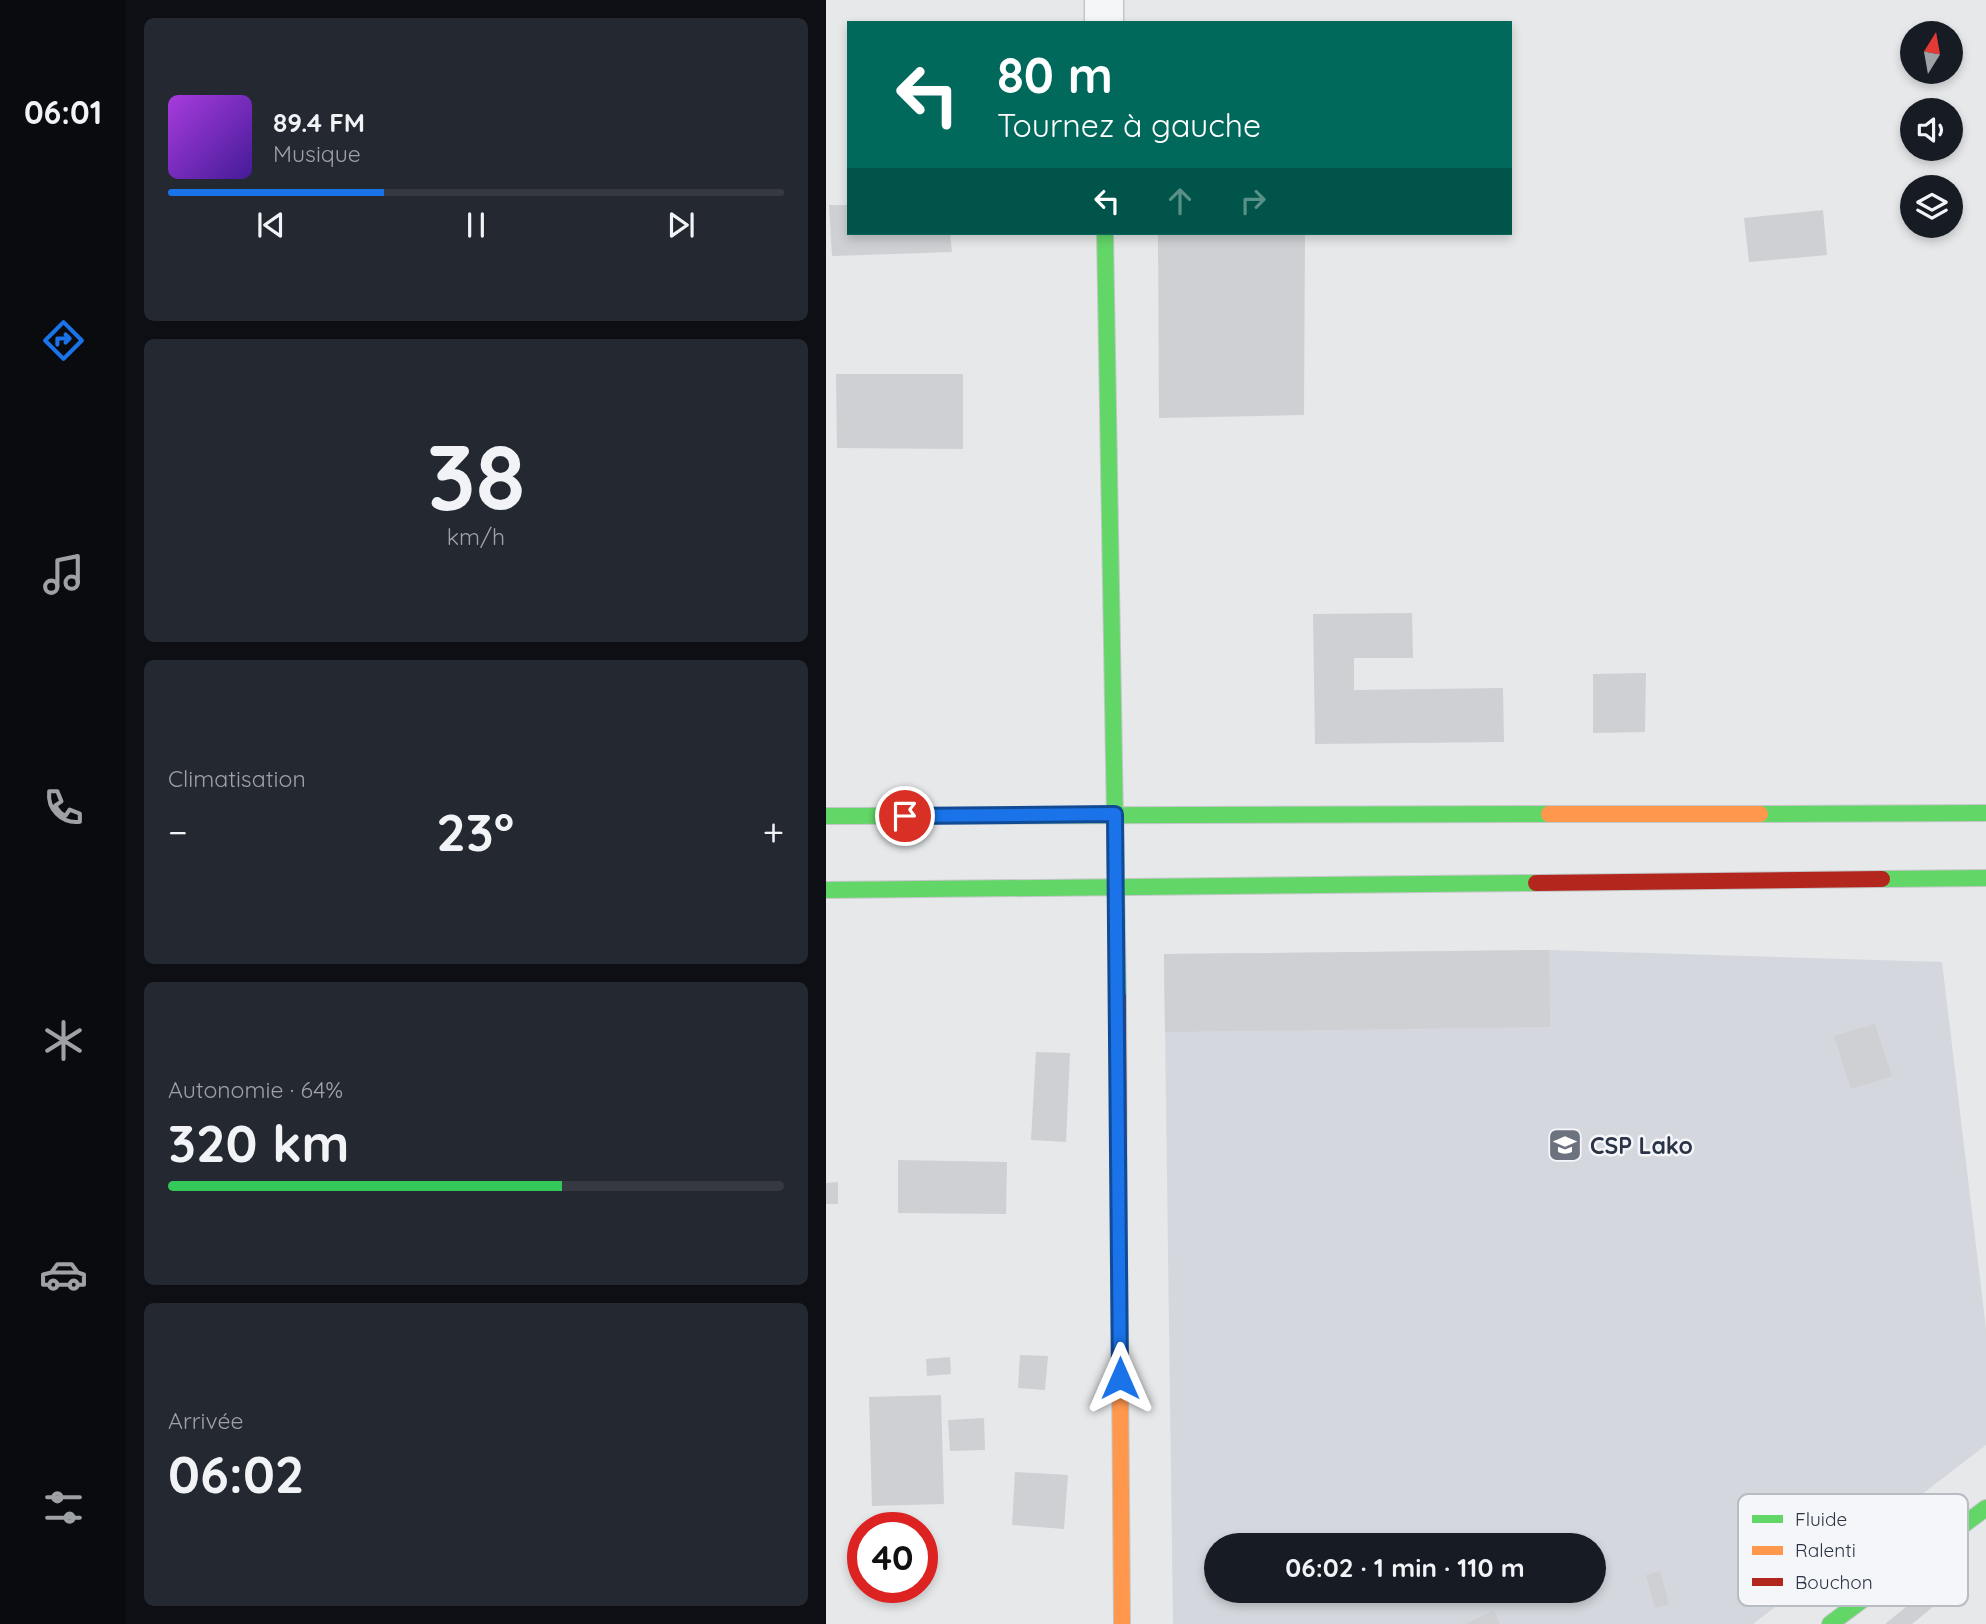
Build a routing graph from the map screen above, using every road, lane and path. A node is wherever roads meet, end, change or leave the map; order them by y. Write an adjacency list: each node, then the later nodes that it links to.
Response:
1 (1104, 0): 2 (street)
2 (1104, 21)
3 (1105, 235): 5 (main road)
4 (1986, 813): 5 (main road)
5 (1115, 814): 6 (main road); 8 (main road)
6 (826, 816)
7 (1986, 878): 8 (main road)
8 (1116, 885): 9 (main road); 13 (main road)
9 (826, 890)
10 (1986, 1508): 11 (main road)
11 (1968, 1521)
12 (1854, 1606): 14 (main road)
13 (1122, 1624)
14 (1830, 1624)

